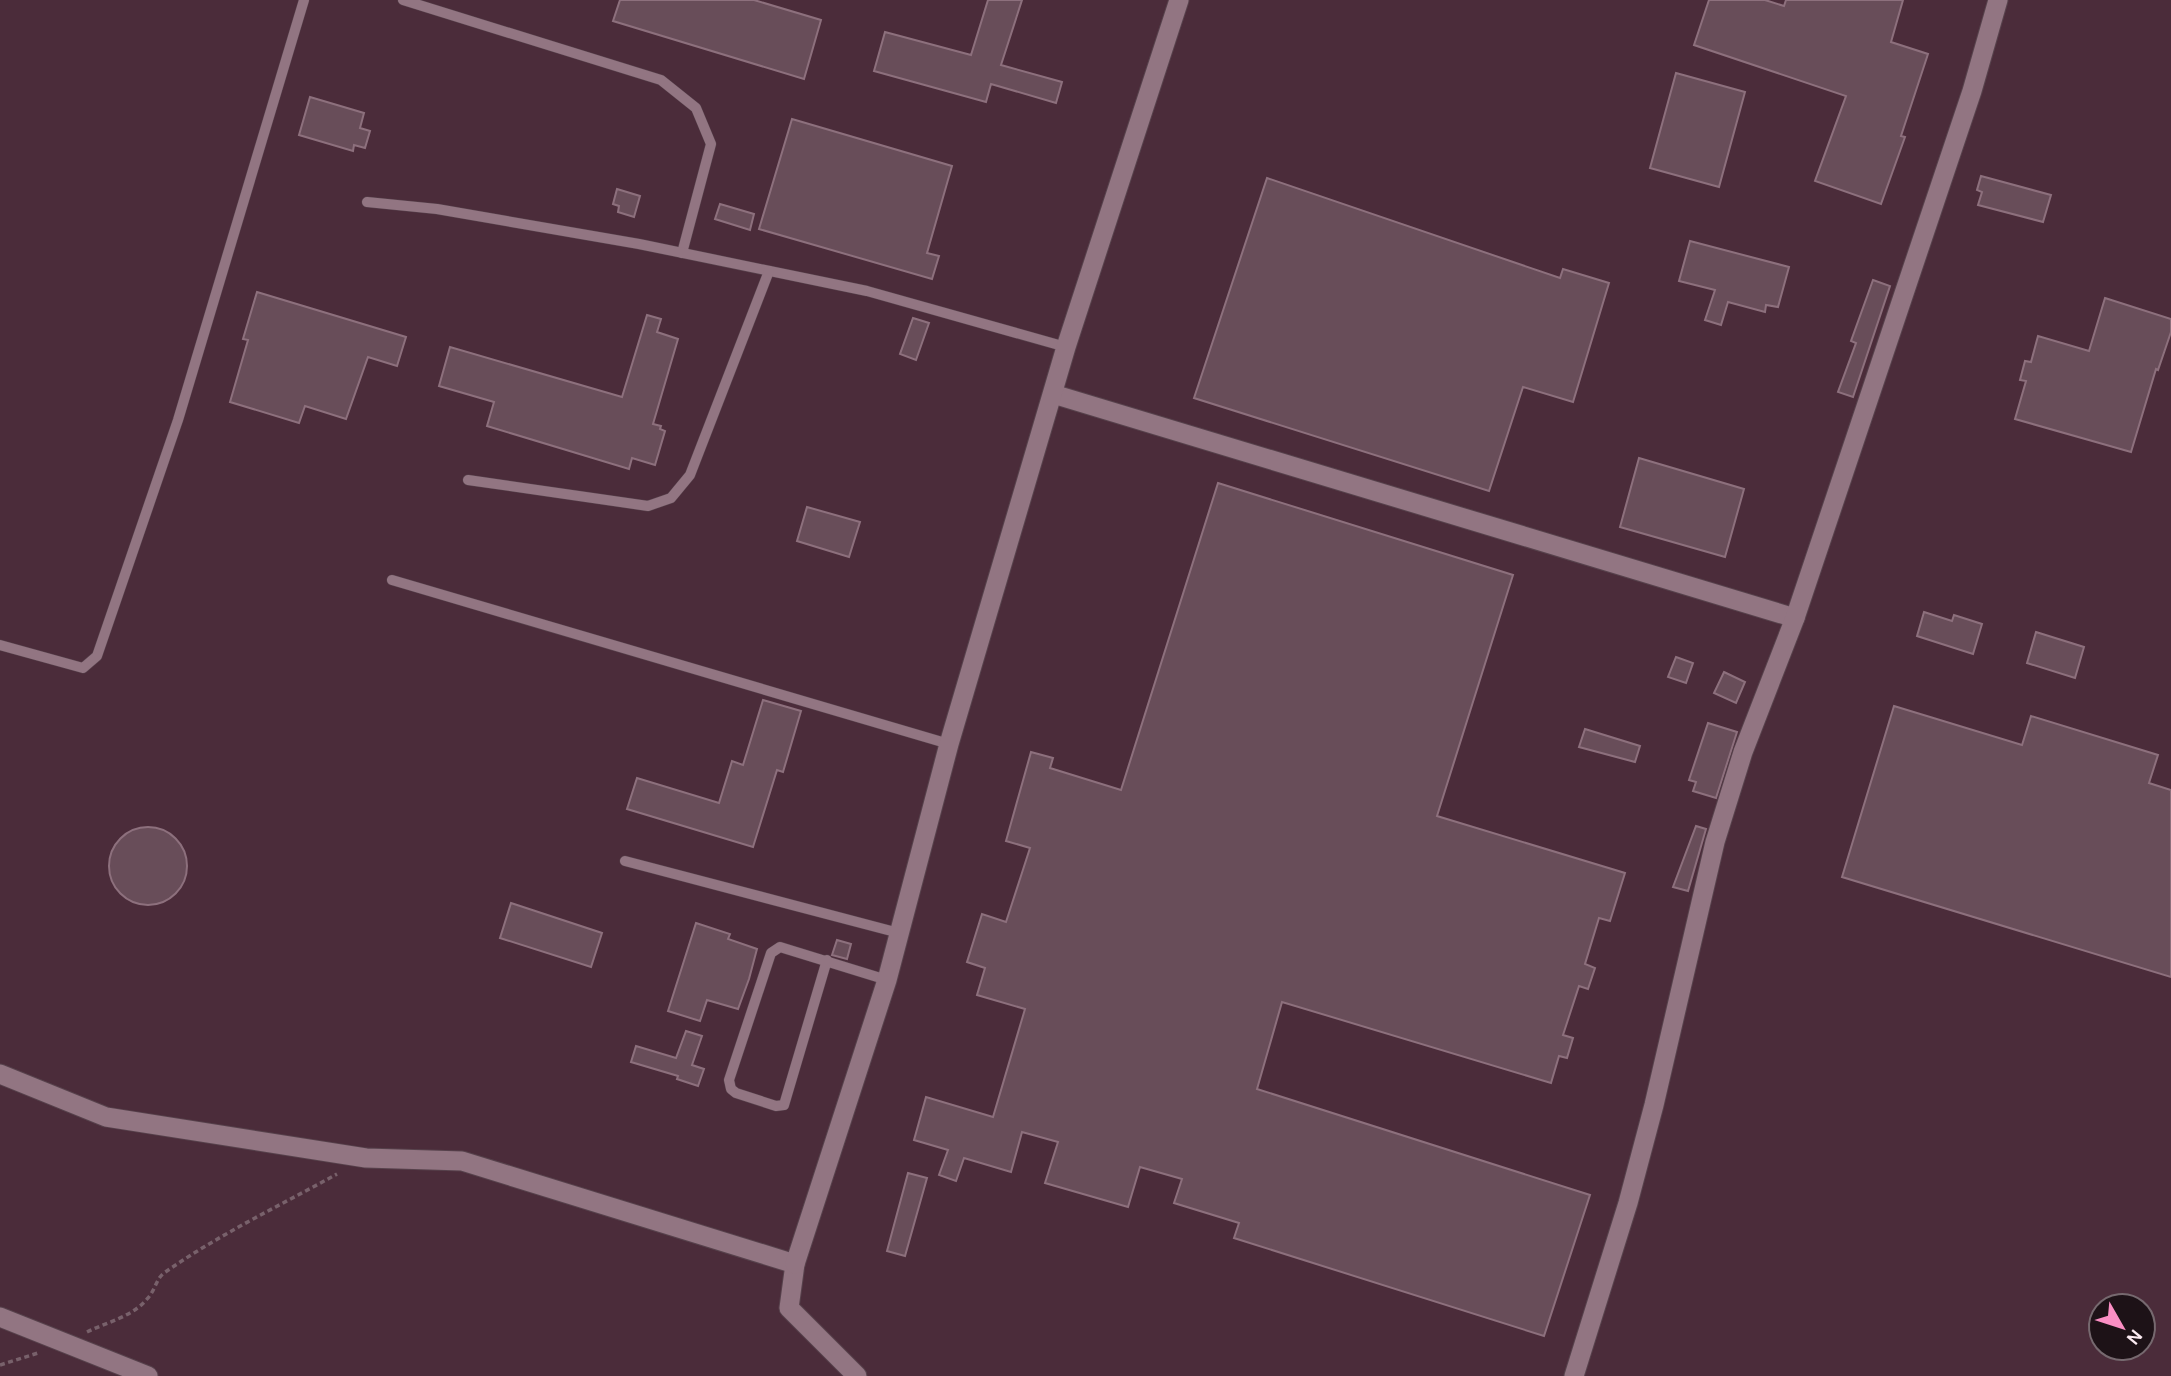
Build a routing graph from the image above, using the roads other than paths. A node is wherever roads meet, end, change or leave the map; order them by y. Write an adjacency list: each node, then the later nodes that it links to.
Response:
1 (304, 0): 13 (lane)
2 (403, 0): 6 (lane)
3 (1179, 0): 8 (street)
4 (1998, 0): 12 (street)
5 (367, 202): 6 (lane)
6 (682, 253): 7 (lane)
7 (769, 271): 8 (lane); 10 (lane)
8 (1066, 347): 9 (street)
9 (1053, 394): 12 (street); 14 (street)
10 (468, 480)
11 (392, 580): 14 (lane)
12 (1795, 618): 24 (street)
13 (0, 645)
14 (949, 744): 16 (street)
15 (625, 861): 16 (lane)
16 (899, 933): 18 (street)
17 (827, 960): 17 (lane); 18 (lane)
18 (887, 979): 20 (street)
19 (0, 1074): 20 (street)
20 (795, 1264): 23 (street)
21 (0, 1317): 22 (street)
22 (148, 1376)
23 (857, 1376)
24 (1574, 1376)

